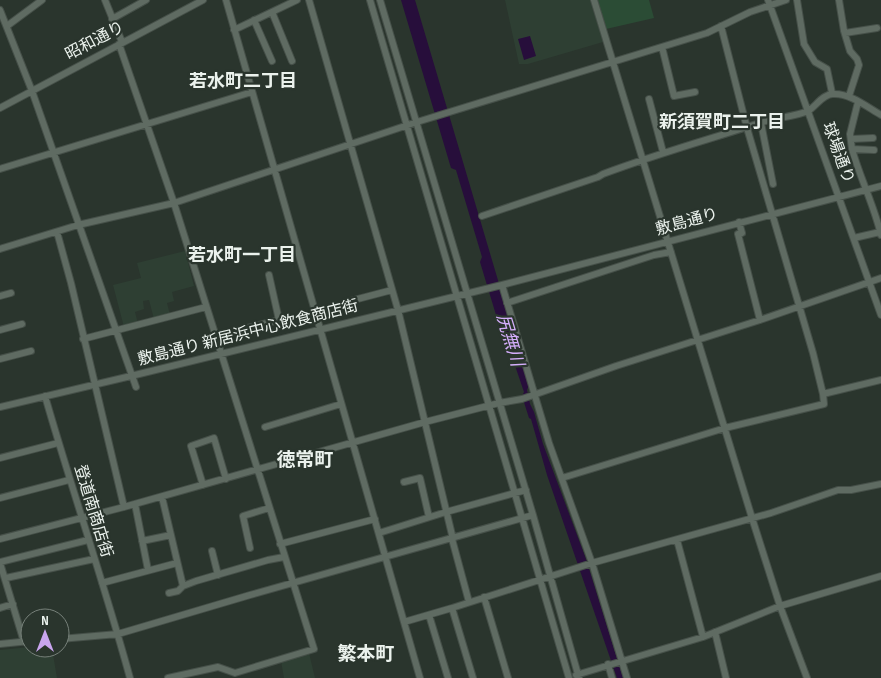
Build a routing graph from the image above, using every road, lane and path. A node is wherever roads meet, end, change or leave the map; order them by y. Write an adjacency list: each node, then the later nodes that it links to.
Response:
1 (42, 0): 19 (street)
2 (106, 0): 17 (street)
3 (146, 0): 17 (street)
4 (203, 0): 24 (street, 昭和通り)
5 (226, 0): 22 (street)
6 (297, 0): 16 (street)
7 (310, 0): 46 (street)
8 (370, 0): 42 (street)
9 (380, 0): 39 (street)
10 (594, 0): 28 (street)
11 (786, 0): 14 (street)
12 (797, 0): 32 (street)
13 (840, 0): 23 (street)
14 (769, 3): 20 (street); 37 (street, 球場通り)
15 (0, 10): 19 (street)
16 (272, 12): 18 (street); 27 (street)
17 (112, 19): 24 (street)
18 (254, 20): 22 (street); 26 (street)
19 (5, 26): 29 (street)
20 (720, 26): 25 (street); 43 (street)
21 (877, 28): 23 (street)
22 (234, 30): 30 (street)
23 (845, 33): 33 (street)
24 (121, 43): 29 (street, 昭和通り); 41 (street)
25 (662, 47): 28 (street); 31 (street)
26 (272, 61)
27 (292, 61)
28 (614, 61): 39 (street); 51 (street)
29 (32, 90): 36 (street, 昭和通り); 50 (street)
30 (252, 92): 41 (street); 53 (street)
31 (695, 92)
32 (832, 93): 33 (street); 37 (street)
33 (849, 96): 35 (street)
34 (649, 100): 49 (street)
35 (858, 102): 38 (street); 45 (street)
36 (0, 108)
37 (808, 111): 40 (street); 59 (street, 球場通り)
38 (881, 115)
39 (417, 122): 42 (street); 54 (street)
40 (761, 123): 43 (street); 56 (street)
41 (146, 124): 50 (street); 60 (street)
42 (407, 126): 46 (street); 55 (street)
43 (747, 128): 49 (street); 61 (street)
44 (872, 138): 45 (street)
45 (851, 139): 47 (street)
46 (350, 145): 53 (street); 75 (street)
47 (852, 149): 48 (street); 58 (street)
48 (874, 150)
49 (663, 152): 51 (street)
50 (54, 153): 52 (street); 64 (street)
51 (643, 159): 62 (street); 68 (street)
52 (0, 169)
53 (274, 170): 60 (street); 90 (street)
54 (431, 170): 55 (street); 77 (street)
55 (420, 172): 79 (street)
56 (773, 184)
57 (881, 186): 58 (street, 敷島通り)
58 (866, 190): 59 (street, 敷島通り); 66 (street)
59 (839, 197): 61 (street, 敷島通り); 67 (street, 球場通り)
60 (174, 202): 64 (street); 83 (street)
61 (772, 214): 63 (street, 敷島通り); 82 (street)
62 (482, 216)
63 (739, 222): 68 (street, 敷島通り); 88 (street)
64 (78, 225): 65 (street); 92 (street)
65 (57, 232): 69 (street); 94 (street)
66 (881, 234): 67 (street)
67 (854, 238): 73 (street, 球場通り)
68 (668, 241): 70 (street); 74 (street, 敷島通り)
69 (0, 248)
70 (671, 252): 81 (street); 95 (street)
71 (269, 275): 87 (street)
72 (881, 278): 73 (street)
73 (870, 283): 82 (street); 85 (street, 球場通り)
74 (501, 285): 77 (street, 敷島通り); 81 (street)
75 (392, 290): 80 (street); 84 (street)
76 (11, 293): 78 (street)
77 (466, 293): 79 (street); 106 (street)
78 (0, 296)
79 (458, 296): 84 (street, 敷島通り 新居浜中心飲食商店街); 108 (street)
80 (350, 301)
81 (507, 303): 104 (street)
82 (798, 306): 88 (street); 103 (street)
83 (206, 307): 92 (street); 93 (street)
84 (398, 310): 90 (street, 敷島通り 新居浜中心飲食商店街); 110 (street)
85 (881, 315)
86 (287, 318): 87 (street)
87 (279, 320): 93 (street)
88 (760, 320): 95 (street)
89 (22, 324): 91 (street)
90 (320, 329): 97 (street, 敷島通り 新居浜中心飲食商店街); 107 (street)
91 (0, 330)
92 (116, 330): 94 (street); 99 (street)
93 (215, 336): 97 (street)
94 (83, 339): 101 (street)
95 (698, 341): 104 (street); 112 (street)
96 (31, 351): 98 (street)
97 (220, 354): 99 (street, 敷島通り 新居浜中心飲食商店街); 116 (street)
98 (1, 357)
99 (132, 376): 101 (street, 敷島通り 新居浜中心飲食商店街); 102 (street)
100 (881, 380): 103 (street)
101 (94, 385): 105 (street, 敷島通り 新居浜中心飲食商店街); 128 (street)
102 (136, 387)
103 (823, 394): 112 (street)
104 (533, 395): 106 (street); 117 (street)
105 (45, 396): 109 (street); 113 (street, 登道南商店街)
106 (499, 403): 108 (street); 123 (street)
107 (342, 404): 111 (street); 114 (street)
108 (490, 406): 110 (street); 124 (street)
109 (0, 407)
110 (425, 422): 114 (street); 130 (street)
111 (266, 427)
112 (725, 428): 117 (street); 134 (street)
113 (58, 443): 115 (street); 119 (street, 登道南商店街)
114 (353, 443): 116 (street); 136 (street)
115 (0, 458)
116 (257, 470): 118 (street); 129 (street)
117 (562, 478): 152 (street)
118 (226, 479): 122 (street); 122 (street)
119 (69, 480): 126 (street); 135 (street, 登道南商店街)
120 (404, 482): 132 (street)
121 (881, 484): 134 (street)
122 (203, 485): 125 (street)
123 (526, 490): 124 (street); 131 (street)
124 (515, 493): 130 (street); 133 (street)
125 (162, 497): 127 (street); 138 (street)
126 (0, 498)
127 (135, 504): 128 (street); 143 (street)
128 (124, 507): 135 (street)
129 (268, 508): 144 (street); 145 (street)
130 (446, 512): 132 (street); 140 (street)
131 (533, 515): 133 (street); 155 (street)
132 (429, 518): 137 (street)
133 (522, 518): 140 (street); 158 (street)
134 (752, 518): 142 (street); 166 (street)
135 (81, 519): 139 (street); 141 (street, 登道南商店街)
136 (375, 519): 137 (street); 144 (street)
137 (379, 533): 148 (street)
138 (171, 536): 143 (street); 151 (street)
139 (0, 539)
140 (452, 539): 148 (street); 164 (street)
141 (88, 540): 149 (street, 登道南商店街); 150 (street)
142 (677, 540): 152 (street); 174 (street)
143 (142, 541): 153 (street)
144 (280, 544): 147 (street)
145 (250, 548)
146 (212, 551): 154 (street)
147 (284, 557): 154 (street); 160 (street)
148 (385, 557): 160 (street); 171 (street)
149 (94, 559): 157 (street); 159 (street, 登道南商店街)
150 (0, 562): 157 (street)
151 (177, 563): 153 (street); 161 (street)
152 (591, 563): 155 (street); 178 (street)
153 (148, 570): 159 (street)
154 (218, 575): 161 (street)
155 (551, 576): 158 (street); 180 (street)
156 (881, 576): 166 (street)
157 (6, 578): 165 (street)
158 (540, 580): 163 (street); 187 (street)
159 (102, 583): 173 (street, 登道南商店街)
160 (293, 583): 173 (street); 182 (street)
161 (183, 586): 162 (street)
162 (169, 593)
163 (484, 597): 164 (street); 186 (street)
164 (468, 602): 168 (street)
165 (13, 604): 167 (street); 170 (street)
166 (780, 606): 172 (street); 191 (street)
167 (0, 608)
168 (452, 608): 169 (street); 185 (street)
169 (429, 615): 171 (street); 184 (street)
170 (20, 622)
171 (404, 622): 183 (street)
172 (715, 632): 174 (street); 190 (street)
173 (118, 634): 175 (street); 181 (street, 登道南商店街)
174 (703, 637): 178 (street)
175 (70, 638)
176 (20, 642): 177 (street)
177 (0, 644)
178 (621, 661): 179 (street); 189 (street)
179 (609, 664): 180 (street); 188 (street)
180 (579, 676): 187 (street)
181 (130, 678)
182 (168, 678)
183 (420, 678)
184 (448, 678)
185 (473, 678)
186 (508, 678)
187 (568, 678)
188 (612, 678)
189 (627, 678)
190 (726, 678)
191 (807, 678)

